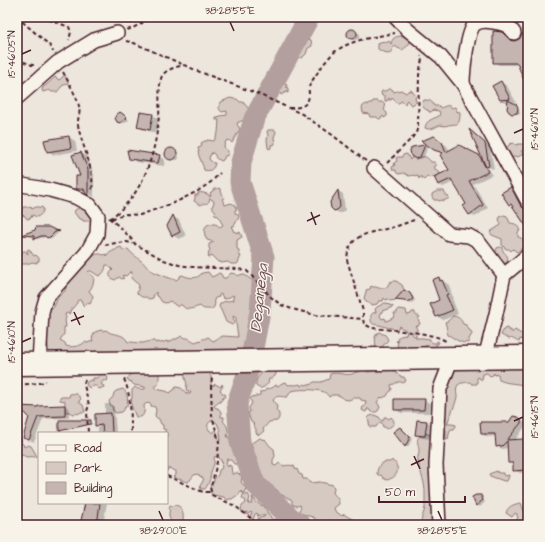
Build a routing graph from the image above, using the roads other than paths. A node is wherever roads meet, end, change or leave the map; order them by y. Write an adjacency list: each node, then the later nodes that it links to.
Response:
1 (395, 17): 5 (street)
2 (476, 21): 3 (street); 5 (street)
3 (514, 33)
4 (114, 34): 6 (street)
5 (462, 84): 9 (street)
6 (17, 98)
7 (374, 168): 11 (street)
8 (17, 184): 16 (street)
9 (528, 202)
10 (528, 256): 11 (street)
11 (504, 275): 14 (street)
12 (528, 357): 14 (highway)
13 (452, 358): 14 (highway); 16 (highway); 17 (street)
14 (485, 358)
15 (17, 364): 16 (highway)
16 (39, 364)
17 (439, 525)

